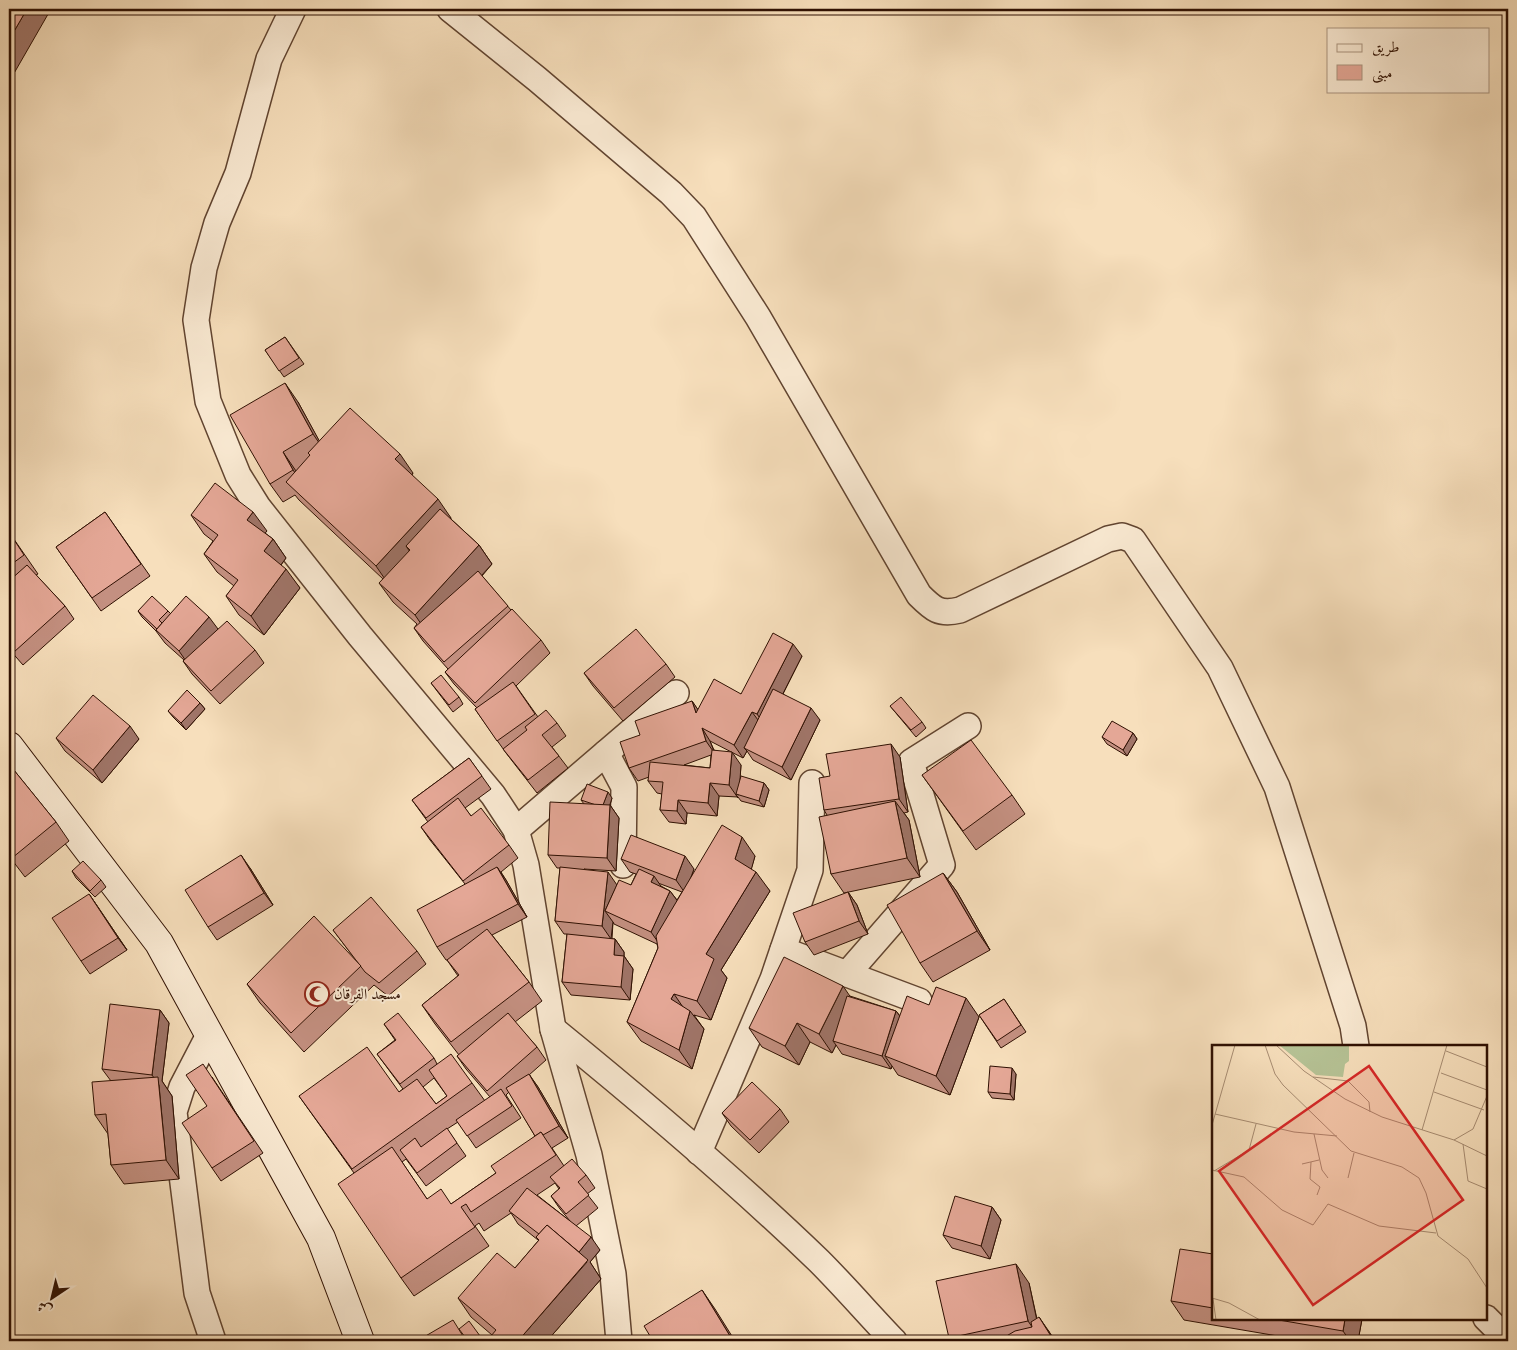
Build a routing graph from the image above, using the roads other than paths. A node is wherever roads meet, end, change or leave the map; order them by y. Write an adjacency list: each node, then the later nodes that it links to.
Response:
1 (293, 9): 8 (street)
2 (450, 9): 15 (street)
3 (676, 693): 6 (street)
4 (968, 726): 11 (street)
5 (9, 746): 14 (main road)
6 (606, 753): 8 (street); 9 (street)
7 (812, 784): 10 (street)
8 (516, 830): 13 (street)
9 (623, 865)
10 (783, 950): 11 (street); 16 (street)
11 (847, 974): 12 (street)
12 (919, 1001)
13 (552, 1029): 16 (street); 21 (street)
14 (209, 1035): 19 (street); 20 (main road)
15 (1356, 1045)
16 (699, 1152): 22 (street)
17 (1487, 1319): 18 (street)
18 (1508, 1340)
19 (213, 1341)
20 (360, 1341)
21 (618, 1341)
22 (894, 1341)

